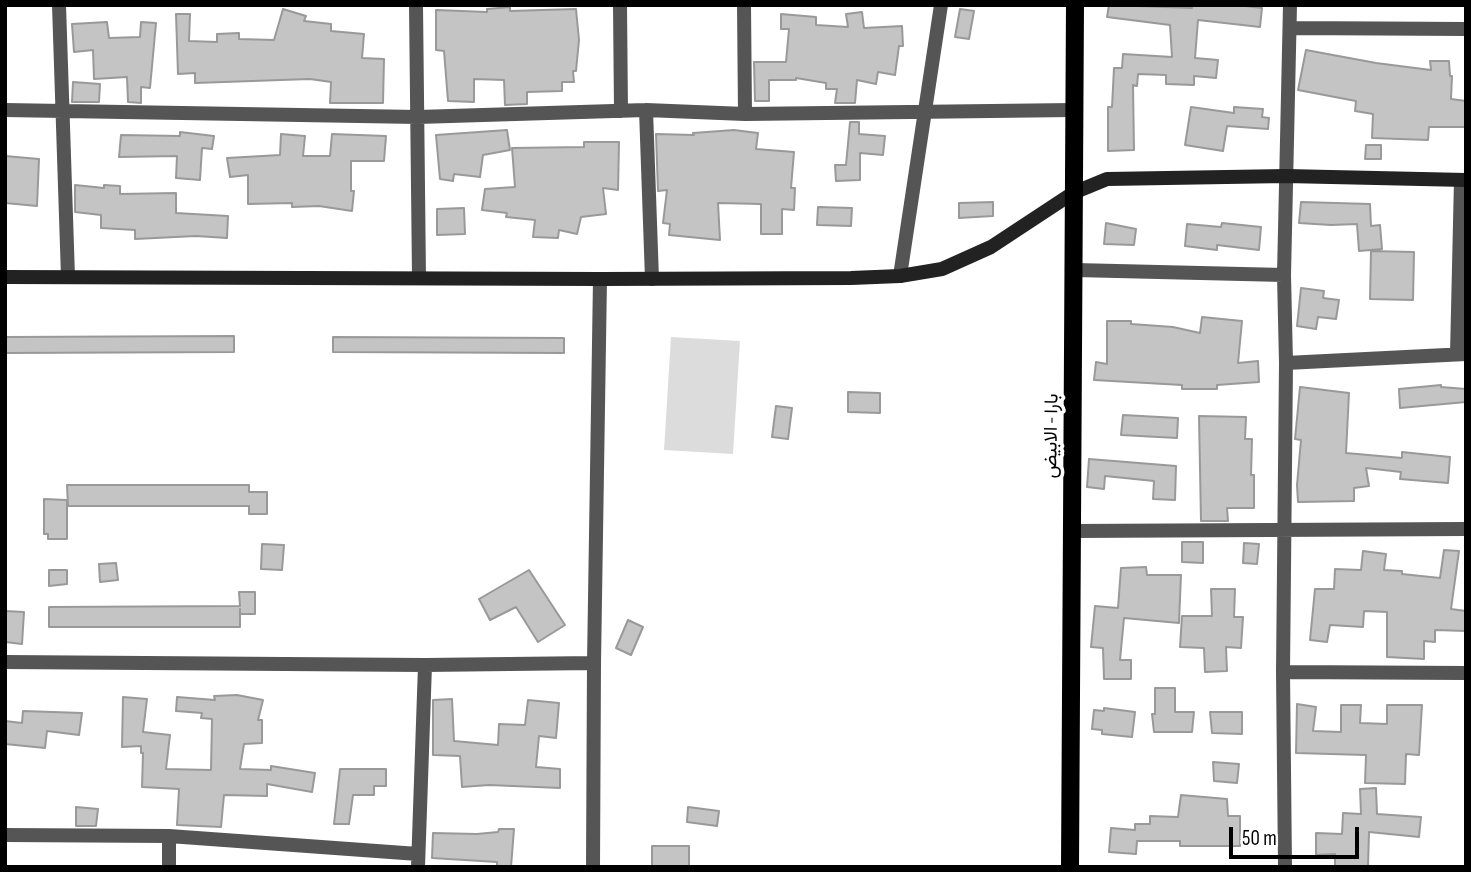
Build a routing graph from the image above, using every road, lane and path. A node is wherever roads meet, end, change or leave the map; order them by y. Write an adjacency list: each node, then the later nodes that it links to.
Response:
1 (59, 5): 11 (street)
2 (416, 5): 17 (street)
3 (620, 5): 14 (street)
4 (744, 5): 16 (street)
5 (941, 5): 15 (street)
6 (1075, 5): 13 (main road, بارا - الابيض)
7 (1290, 5): 8 (street)
8 (1290, 29): 9 (street); 18 (street)
9 (1466, 29)
10 (5, 110): 11 (street)
11 (62, 110): 17 (street); 23 (street)
12 (646, 110): 14 (street); 16 (street); 27 (street)
13 (1073, 110): 15 (street); 20 (main road, بارا - الابيض)
14 (621, 111): 17 (street)
15 (925, 111): 16 (street); 24 (street)
16 (745, 114)
17 (418, 117): 26 (street)
18 (1286, 176): 19 (street); 20 (street); 22 (street)
19 (1463, 180): 29 (street)
20 (1073, 193): 21 (main road, بارا - الابيض); 24 (street)
21 (1075, 270): 22 (street); 32 (main road, بارا - الابيض)
22 (1284, 275): 30 (street)
23 (68, 276): 25 (street); 26 (street)
24 (900, 276): 27 (street)
25 (5, 277)
26 (419, 278): 28 (street)
27 (652, 278): 28 (street)
28 (600, 279): 35 (street)
29 (1461, 354): 30 (street)
30 (1286, 363): 33 (street)
31 (1466, 529): 33 (street)
32 (1072, 530): 33 (street); 44 (main road, بارا - الابيض)
33 (1285, 531): 37 (street)
34 (5, 662): 36 (street)
35 (594, 663): 36 (street); 43 (street)
36 (425, 665): 41 (street)
37 (1283, 672): 38 (street); 45 (street)
38 (1466, 673)
39 (5, 835): 40 (street)
40 (169, 836): 41 (street); 42 (street)
41 (418, 860)
42 (169, 867)
43 (593, 867)
44 (1070, 867)
45 (1285, 867)

